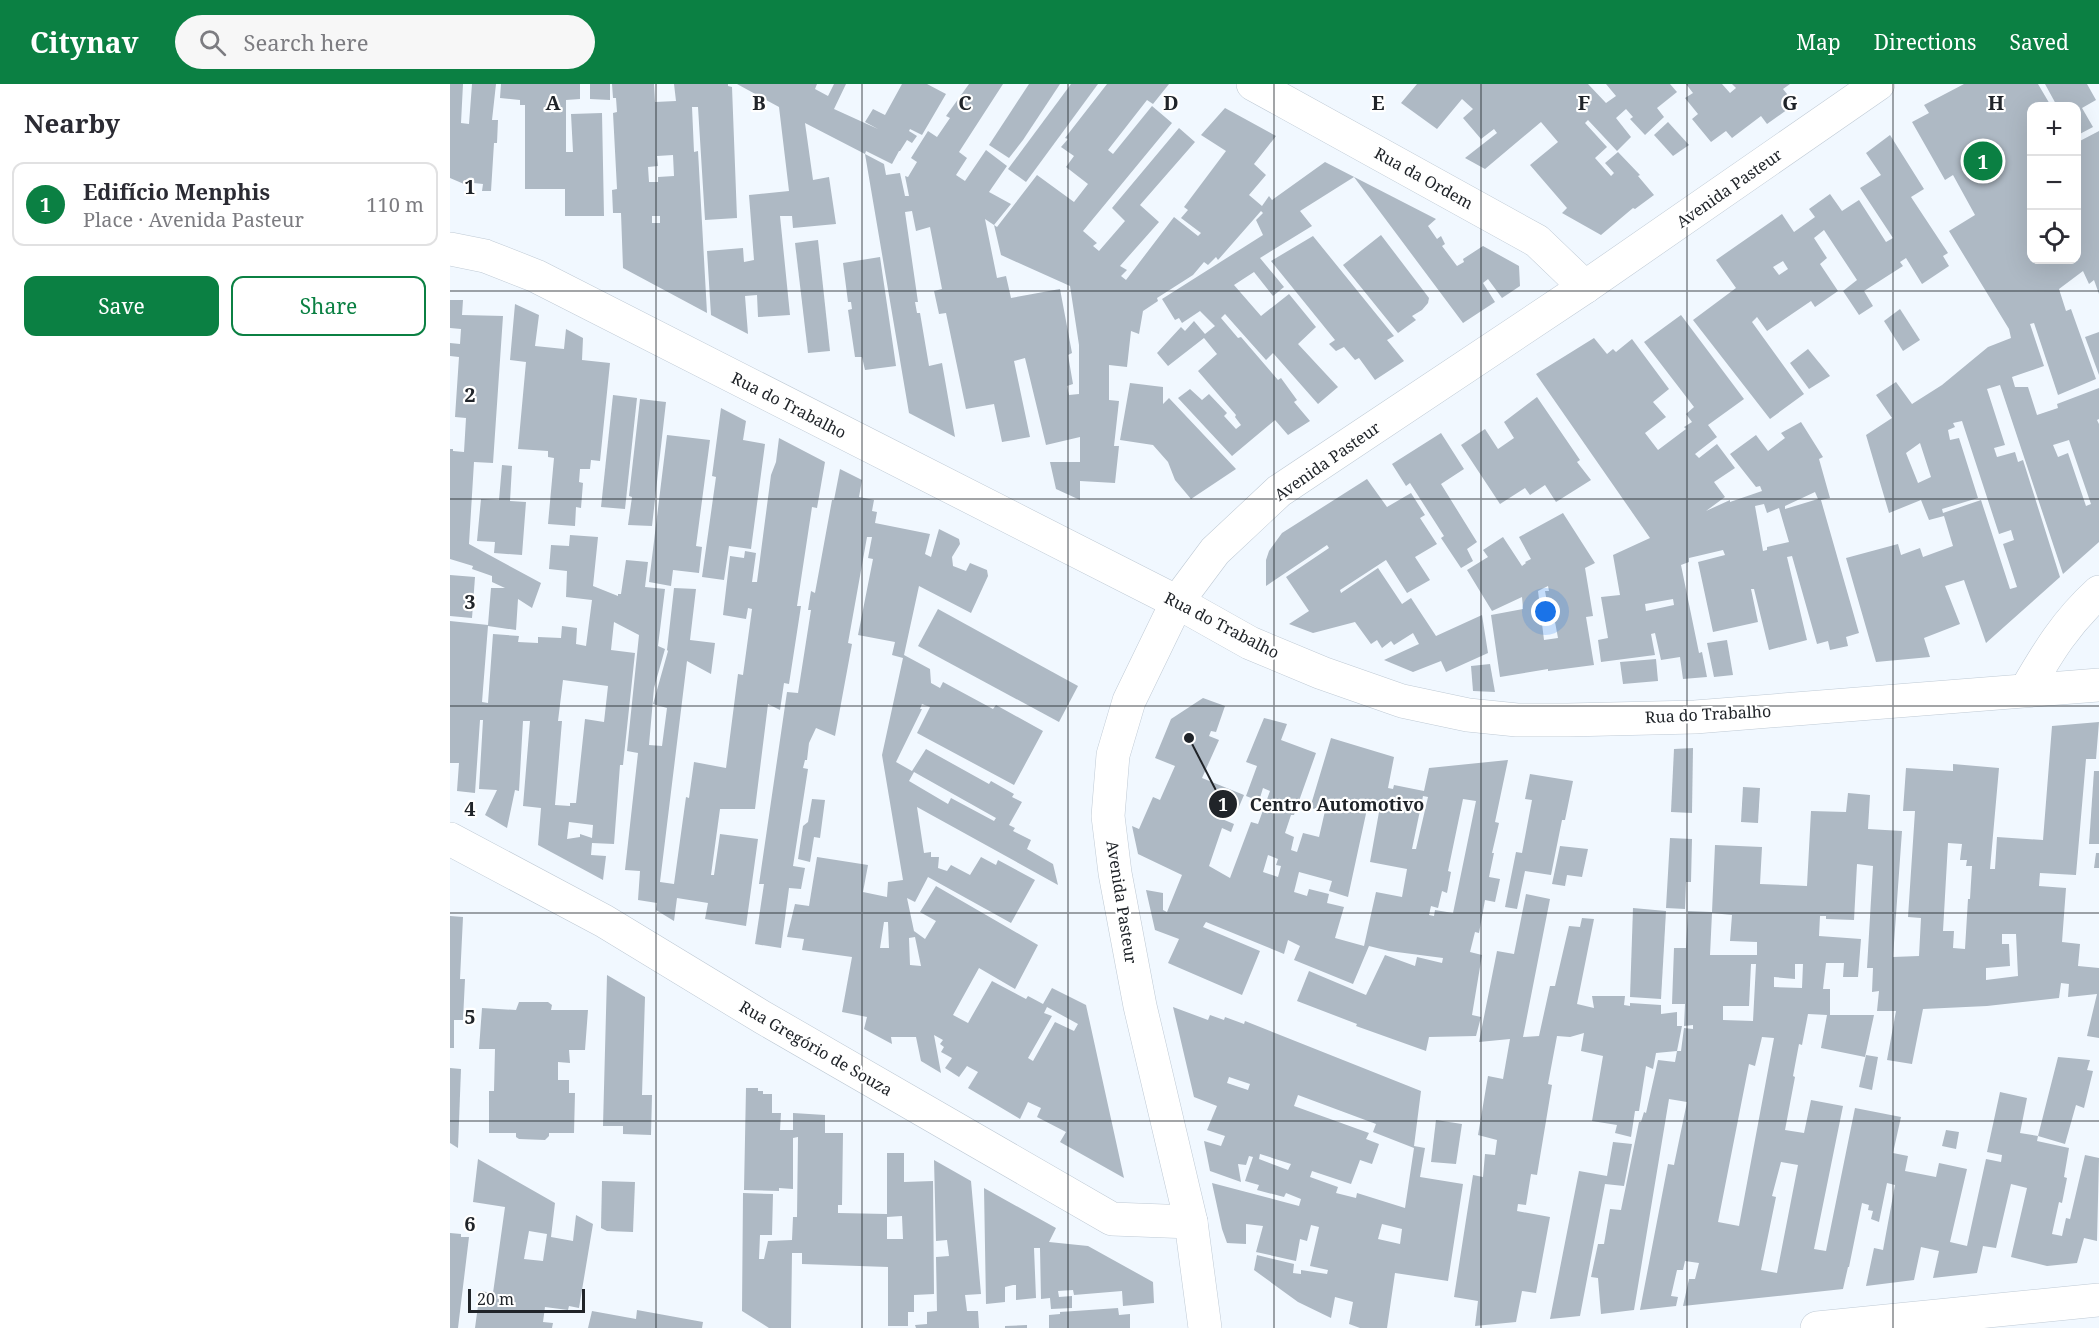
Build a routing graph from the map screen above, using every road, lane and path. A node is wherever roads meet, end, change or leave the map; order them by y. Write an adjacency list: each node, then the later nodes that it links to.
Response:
1 (1253, 84): 4 (street, Rua da Ordem)
2 (1878, 84): 4 (street, Avenida Pasteur)
3 (450, 249): 6 (street, Rua do Trabalho)
4 (1585, 287): 6 (street, Avenida Pasteur)
5 (2099, 592): 8 (street)
6 (1177, 602): 8 (street, Rua do Trabalho); 10 (street, Avenida Pasteur)
7 (2099, 686): 8 (street, Rua do Trabalho)
8 (2026, 690)
9 (450, 839): 10 (street, Rua Gregório de Souza)
10 (1191, 1222): 12 (street, Avenida Pasteur)
11 (2099, 1300): 13 (street)
12 (1205, 1328)
13 (1817, 1328)

